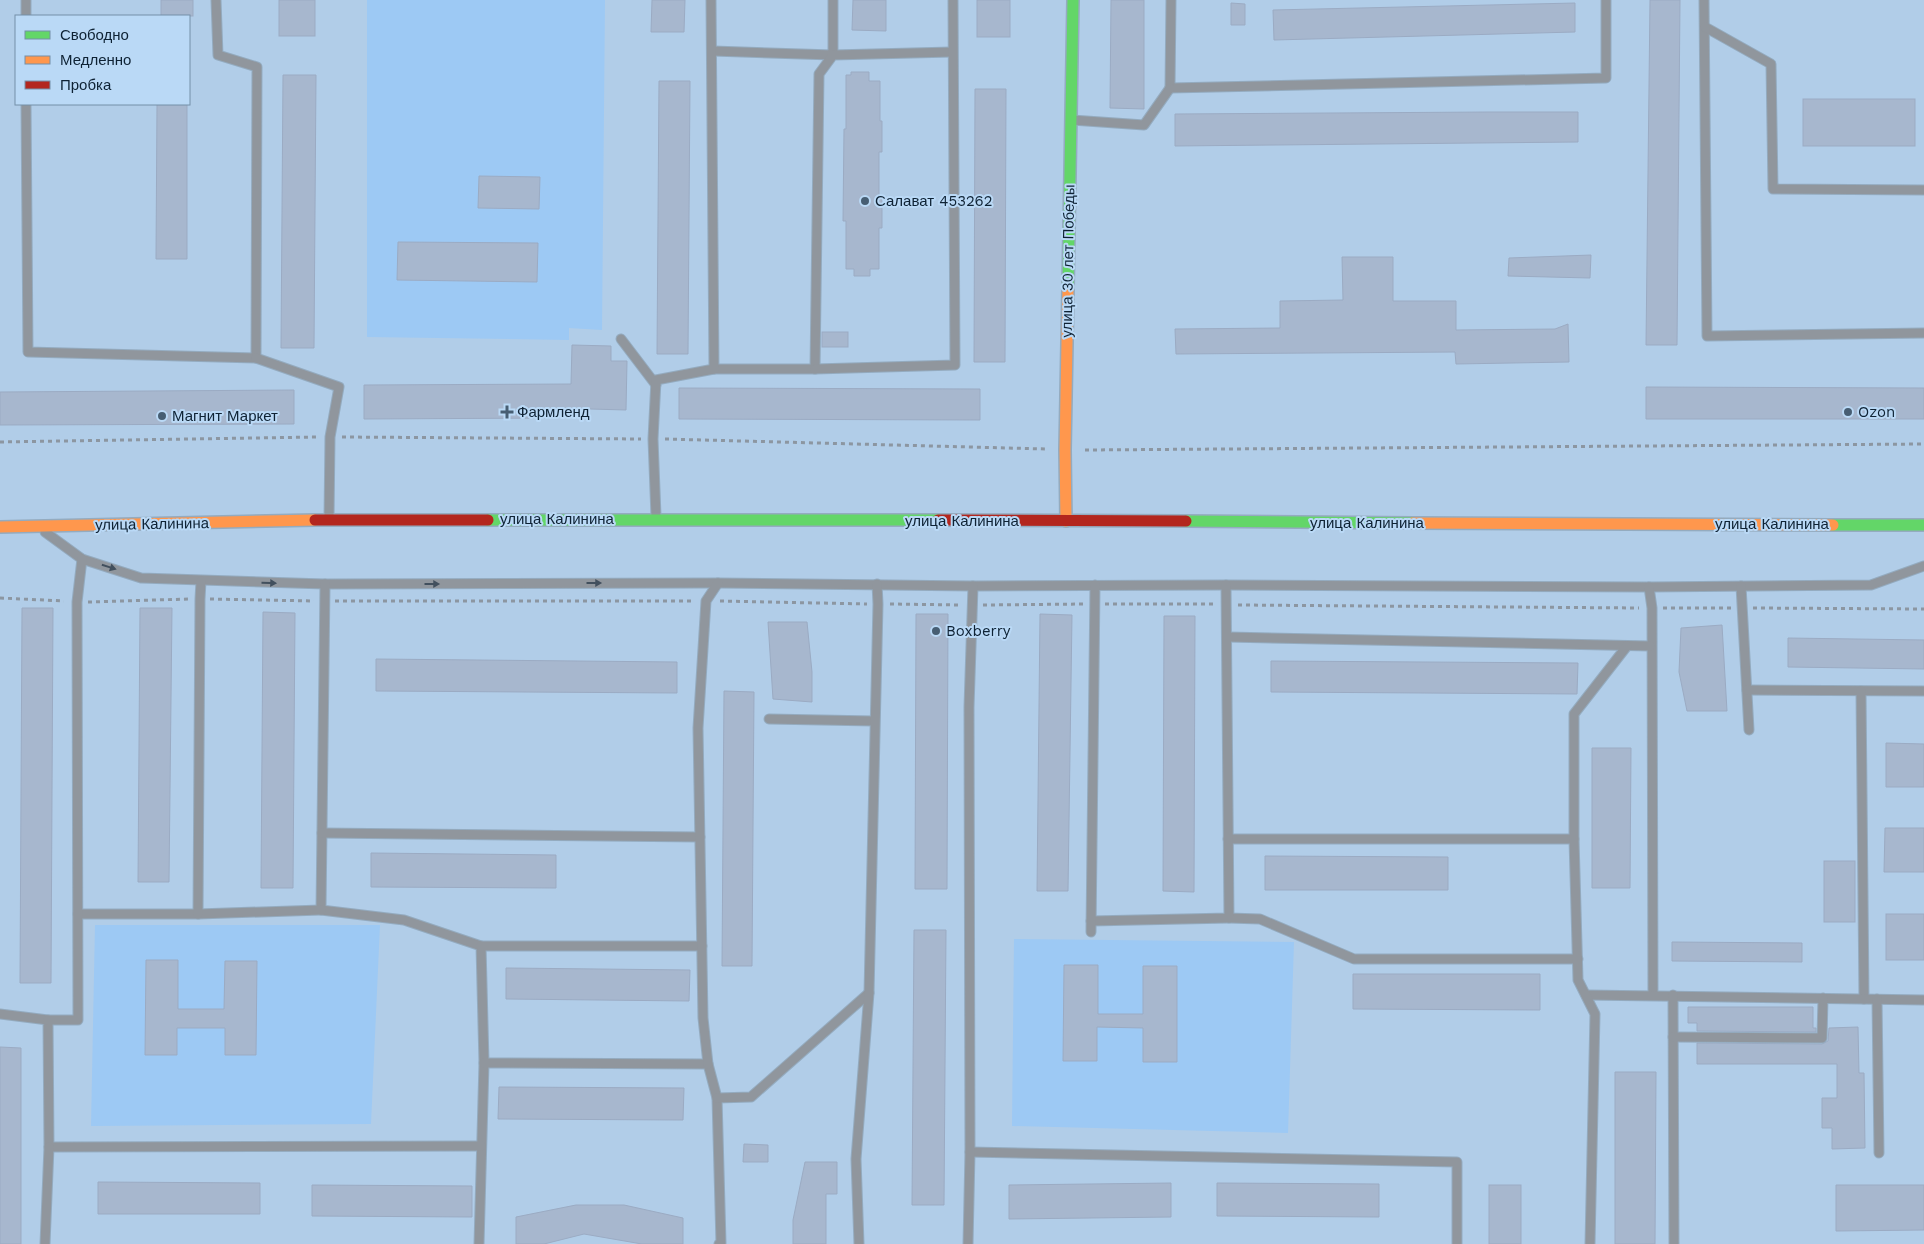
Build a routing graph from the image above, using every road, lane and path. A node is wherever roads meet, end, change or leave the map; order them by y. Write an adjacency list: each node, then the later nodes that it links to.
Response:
1 (26, 0): 10 (lane)
2 (216, 0): 21 (lane)
3 (712, 0): 12 (lane)
4 (833, 0): 14 (lane)
5 (953, 0): 13 (lane)
6 (1073, 0): 17 (street, улица 30 лет Победы)
7 (1172, 0): 15 (lane)
8 (1606, 0): 15 (lane)
9 (1704, 0): 11 (lane)
10 (26, 15)
11 (1705, 28): 18 (lane); 19 (lane)
12 (713, 52): 14 (lane); 22 (lane)
13 (952, 52): 14 (lane); 23 (lane)
14 (833, 55): 23 (lane)
15 (1170, 88): 17 (lane)
16 (26, 105): 21 (lane)
17 (1070, 120): 29 (street, улица 30 лет Победы)
18 (1924, 190)
19 (1924, 333)
20 (620, 338): 24 (lane)
21 (256, 358): 25 (lane)
22 (714, 369): 23 (lane); 24 (lane)
23 (815, 369)
24 (656, 385): 26 (lane)
25 (330, 437): 26 (path); 27 (path); 31 (lane)
26 (653, 439): 29 (path); 30 (lane)
27 (0, 442)
28 (1924, 444): 29 (path)
29 (1065, 450): 32 (street, улица 30 лет Победы)
30 (656, 519): 31 (street, улица Калинина); 32 (street, улица Калинина)
31 (329, 520): 34 (street, улица Калинина)
32 (1066, 521): 33 (street, улица Калинина)
33 (1924, 525)
34 (37, 526): 35 (street, улица Калинина); 36 (lane)
35 (0, 527)
36 (82, 558): 38 (lane, one-way to 38); 61 (lane)
37 (1924, 566): 45 (lane)
38 (201, 580): 40 (lane, one-way to 40); 62 (lane)
39 (718, 583): 40 (lane, one-way to 39); 41 (lane); 57 (lane)
40 (325, 584): 56 (lane)
41 (877, 584): 43 (lane); 54 (lane)
42 (1226, 585): 44 (lane); 46 (lane); 47 (lane)
43 (973, 586): 44 (lane); 85 (lane)
44 (1095, 586): 64 (lane)
45 (1741, 586): 46 (lane); 50 (lane)
46 (1649, 587): 49 (lane)
47 (1228, 638): 48 (lane); 59 (lane)
48 (1627, 646): 49 (lane); 58 (lane)
49 (1650, 646): 71 (lane)
50 (1746, 690): 51 (lane); 55 (lane)
51 (1861, 691): 52 (lane); 74 (lane)
52 (1924, 691)
53 (769, 719): 54 (lane)
54 (874, 721): 69 (lane)
55 (1749, 730)
56 (322, 834): 57 (lane); 60 (lane)
57 (700, 837): 67 (lane)
58 (1574, 838): 59 (lane); 68 (lane)
59 (1228, 840): 63 (lane)
60 (322, 910): 62 (lane); 66 (lane)
61 (78, 914): 62 (lane); 78 (lane)
62 (198, 914)
63 (1229, 918): 64 (lane); 68 (lane)
64 (1091, 922): 65 (lane)
65 (1091, 932)
66 (481, 946): 67 (lane); 80 (lane)
67 (702, 946): 81 (lane)
68 (1578, 958): 70 (lane)
69 (869, 993): 82 (lane); 90 (lane)
70 (1586, 994): 71 (lane); 93 (lane)
71 (1653, 995): 72 (lane)
72 (1673, 996): 73 (lane); 79 (lane)
73 (1823, 998): 74 (lane); 79 (lane)
74 (1864, 999): 75 (lane)
75 (1876, 999): 76 (lane); 86 (lane)
76 (1924, 1000)
77 (0, 1014): 78 (lane)
78 (48, 1020): 84 (lane)
79 (1673, 1037): 94 (lane)
80 (484, 1063): 81 (lane); 83 (lane)
81 (708, 1064): 82 (lane)
82 (716, 1098): 89 (lane)
83 (481, 1146): 84 (lane); 88 (lane)
84 (49, 1147): 87 (lane)
85 (970, 1152): 91 (lane); 92 (lane)
86 (1879, 1153)
87 (45, 1244)
88 (479, 1244)
89 (719, 1244)
90 (859, 1244)
91 (968, 1244)
92 (1457, 1244)
93 (1590, 1244)
94 (1674, 1244)

